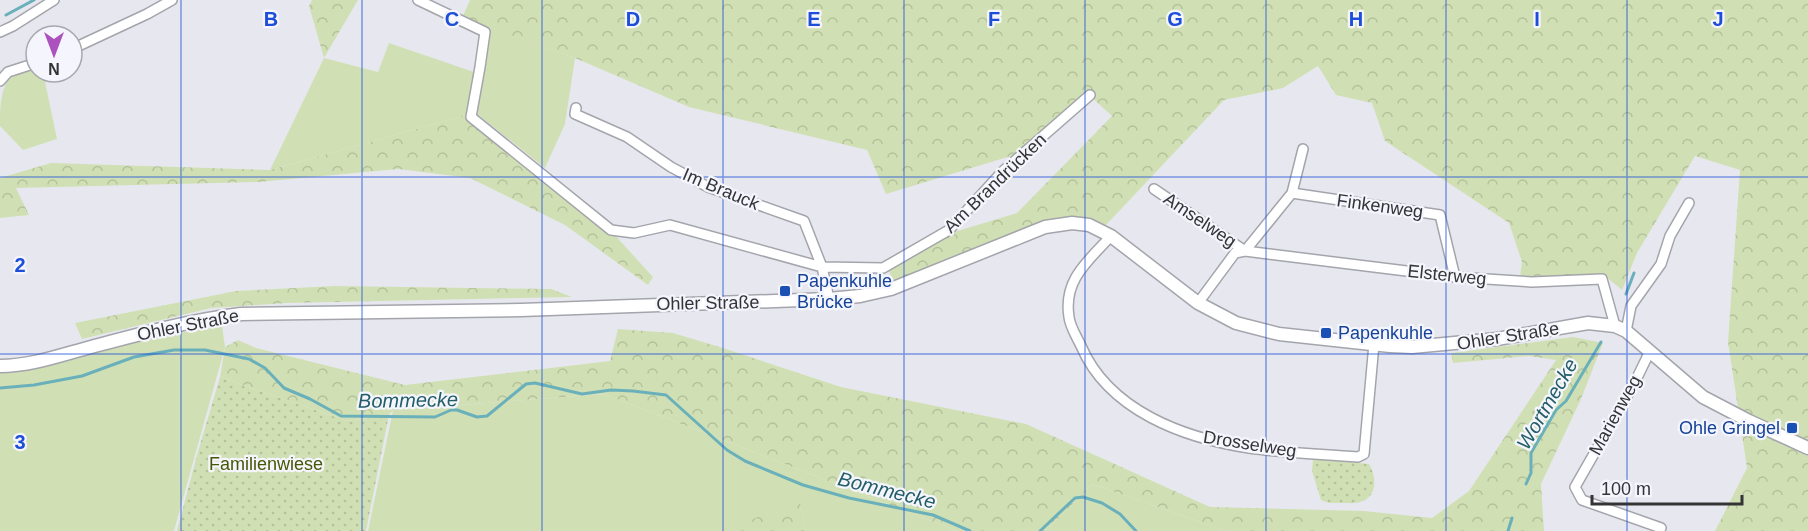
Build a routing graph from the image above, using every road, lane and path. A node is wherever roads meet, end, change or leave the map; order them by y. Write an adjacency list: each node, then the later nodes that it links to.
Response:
1 (54, 0): 4 (street)
2 (172, 0): 5 (street)
3 (418, 0): 16 (street, Am Brandrücken)
4 (0, 32)
5 (84, 43)
6 (24, 67): 7 (street)
7 (0, 81)
8 (1090, 95): 16 (street, Am Brandrücken)
9 (576, 108): 16 (street, Im Brauck)
10 (1303, 149): 12 (street, Amselweg)
11 (1154, 189): 15 (street, Amselweg)
12 (1292, 193): 15 (street, Amselweg); 17 (street, Finkenweg)
13 (1689, 203): 20 (street)
14 (1111, 236): 18 (street, Ohler Straße); 19 (street, Ohler Straße); 21 (street, Drosselweg)
15 (1245, 251): 17 (street, Elsterweg); 19 (street, Amselweg)
16 (822, 267): 18 (street, Im Brauck)
17 (1455, 277): 20 (street, Elsterweg)
18 (829, 299): 23 (street, Ohler Straße)
19 (1198, 303): 21 (street, Ohler Straße)
20 (1621, 328): 21 (street, Ohler Straße); 22 (street)
21 (1374, 345)
22 (1650, 351): 24 (street); 25 (street, Marienweg)
23 (0, 366)
24 (1808, 448)
25 (1661, 528)

